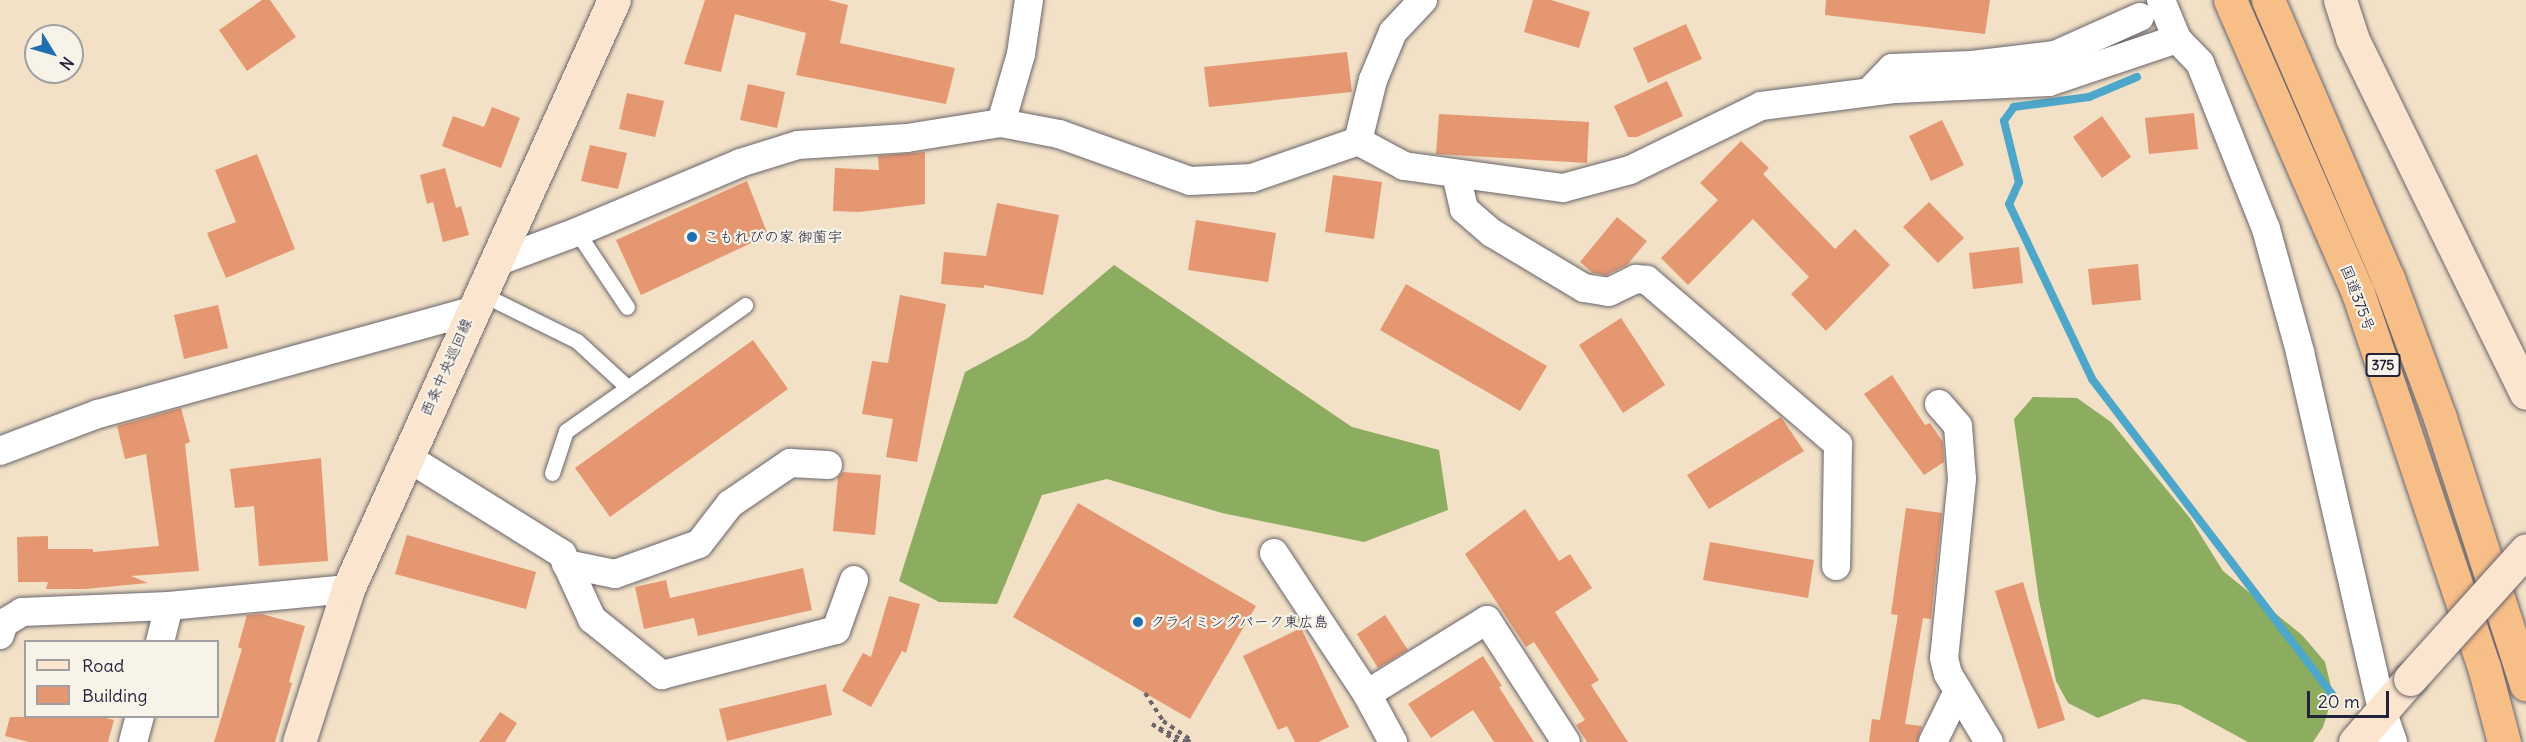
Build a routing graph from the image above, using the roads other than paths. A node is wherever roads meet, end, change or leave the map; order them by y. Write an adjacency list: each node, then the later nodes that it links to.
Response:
1 (614, 0): 14 (street, 西条中央巡回線)
2 (1029, 0): 10 (street)
3 (1423, 0): 11 (street)
4 (2230, 0): 48 (highway, 国道375号 / 375)
5 (2268, 0): 35 (highway, 375)
6 (2340, 0): 19 (street)
7 (2150, 9): 8 (street); 9 (street)
8 (2177, 39): 9 (street); 38 (street)
9 (1869, 92): 12 (street)
10 (1001, 123): 11 (street); 13 (street)
11 (1358, 141): 12 (street)
12 (1456, 174): 29 (street)
13 (577, 232): 14 (street); 17 (lane)
14 (494, 263): 15 (street, 西条中央巡回線)
15 (475, 302): 18 (lane); 21 (street); 23 (street, 西条中央巡回線)
16 (745, 305): 18 (lane)
17 (627, 307)
18 (626, 386): 25 (lane)
19 (2526, 393)
20 (1939, 404): 36 (street)
21 (0, 451): 22 (street)
22 (0, 456)
23 (407, 456): 28 (street); 31 (street, 西条中央巡回線)
24 (828, 465): 28 (street)
25 (552, 473)
26 (2526, 550): 38 (street, bridge)
27 (1274, 553): 37 (street)
28 (566, 564): 30 (street)
29 (1836, 566)
30 (854, 580)
31 (348, 589): 32 (street); 41 (street, 西条中央巡回線)
32 (170, 606): 33 (street); 34 (street)
33 (0, 635)
34 (161, 640)
35 (2526, 684)
36 (1958, 691): 44 (street); 45 (street)
37 (1367, 694): 42 (street); 43 (street)
38 (2382, 710): 46 (street); 47 (street)
39 (140, 718): 40 (street)
40 (133, 742)
41 (299, 742)
42 (1393, 742)
43 (1566, 742)
44 (1933, 742)
45 (1989, 742)
46 (2355, 742)
47 (2393, 742)
48 (2504, 742)

